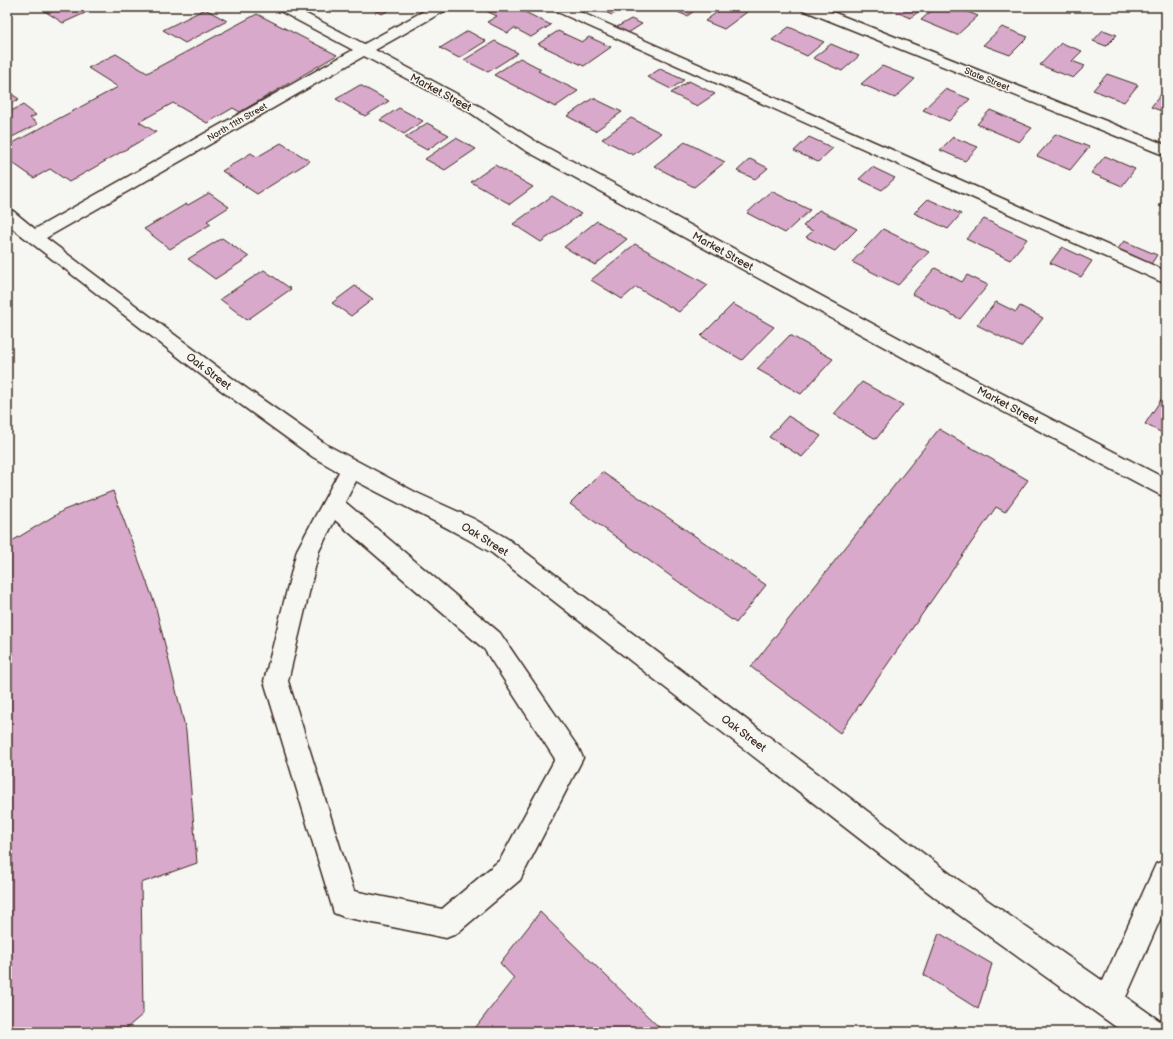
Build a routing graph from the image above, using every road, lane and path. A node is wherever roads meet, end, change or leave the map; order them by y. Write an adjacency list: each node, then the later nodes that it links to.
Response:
1 (283, 7): 5 (street, Market Street)
2 (441, 7): 5 (street, North 11th Street)
3 (558, 7): 9 (street)
4 (808, 7): 6 (street, State Street)
5 (364, 50): 8 (street, North 11th Street); 11 (street, Market Street)
6 (1166, 151)
7 (7, 215): 8 (street, Oak Street)
8 (34, 237): 10 (street, Oak Street)
9 (1166, 278)
10 (352, 468): 12 (street); 14 (street, Oak Street)
11 (1166, 489)
12 (332, 504): 12 (street)
13 (1166, 874): 14 (street)
14 (1108, 1003): 15 (street, Oak Street)
15 (1149, 1032)

